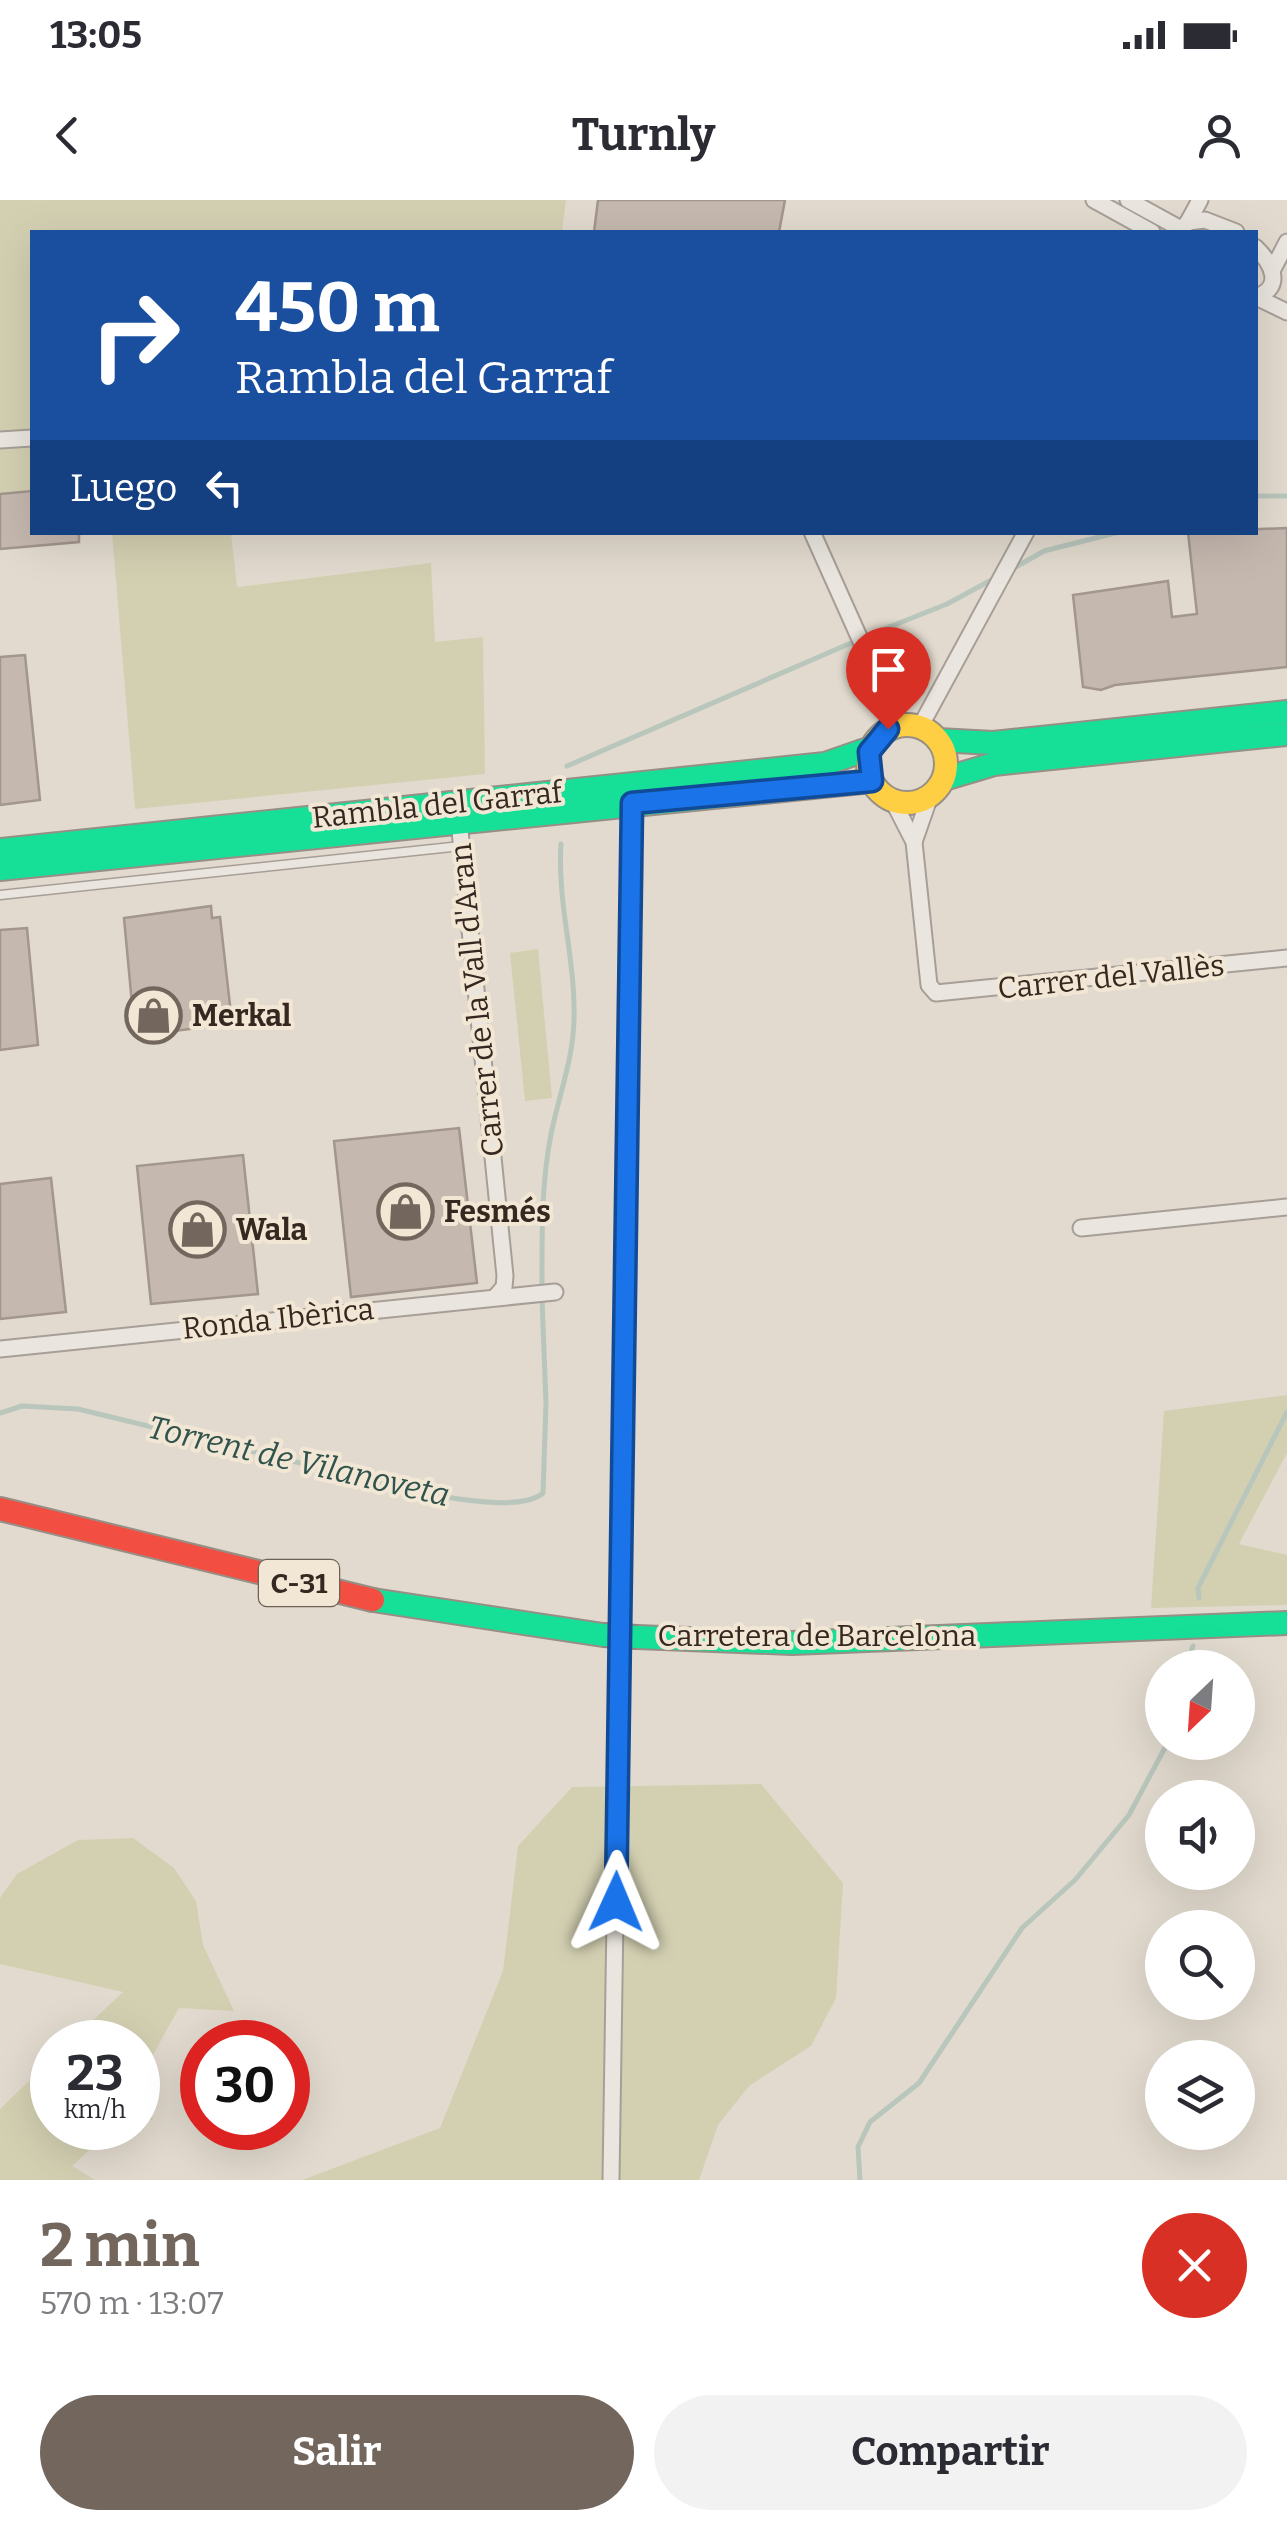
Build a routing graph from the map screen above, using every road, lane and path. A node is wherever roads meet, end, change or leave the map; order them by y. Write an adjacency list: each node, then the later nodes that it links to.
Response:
1 (1094, 200): 5 (street)
2 (1128, 200): 4 (street)
3 (1200, 200): 4 (street)
4 (1183, 228): 6 (street)
5 (1148, 230)
6 (1231, 230)
7 (1287, 242): 9 (street)
8 (1258, 251): 9 (street)
9 (1278, 279): 10 (street)
10 (1258, 296)
11 (1258, 298): 12 (street)
12 (1287, 312)
13 (30, 438): 14 (street)
14 (0, 440)
15 (813, 535): 18 (street)
16 (1024, 535): 19 (street)
17 (1287, 712): 19 (main road)
18 (892, 728): 19 (main road); 21 (main road, Rambla del Garraf)
19 (929, 734): 23 (main road)
20 (1287, 734): 23 (main road)
21 (871, 748): 22 (main road); 24 (main road, Rambla del Garraf)
22 (872, 781): 25 (main road); 26 (main road, Rambla del Garraf)
23 (937, 787): 25 (main road); 28 (street)
24 (564, 801): 26 (main road, Rambla del Garraf); 27 (main road, Rambla del Garraf); 30 (main road, Rambla del Garraf)
25 (894, 801): 28 (street)
26 (632, 803): 41 (street)
27 (459, 821): 29 (street, Carrer de la Vall d'Aran); 31 (main road, Rambla del Garraf)
28 (914, 842): 33 (street, Carrer del Vallès)
29 (461, 846): 32 (lane, Rambla del Garraf); 37 (street, Carrer de la Vall d'Aran)
30 (0, 850)
31 (0, 869)
32 (0, 895)
33 (1287, 958)
34 (1287, 1207): 35 (street)
35 (1081, 1228)
36 (555, 1292): 37 (street, Ronda Ibèrica)
37 (496, 1294): 38 (street, Ronda Ibèrica)
38 (0, 1348)
39 (0, 1509): 40 (main road, Carretera de Barcelona / C-31, bridge)
40 (1287, 1623)
41 (611, 2180)

